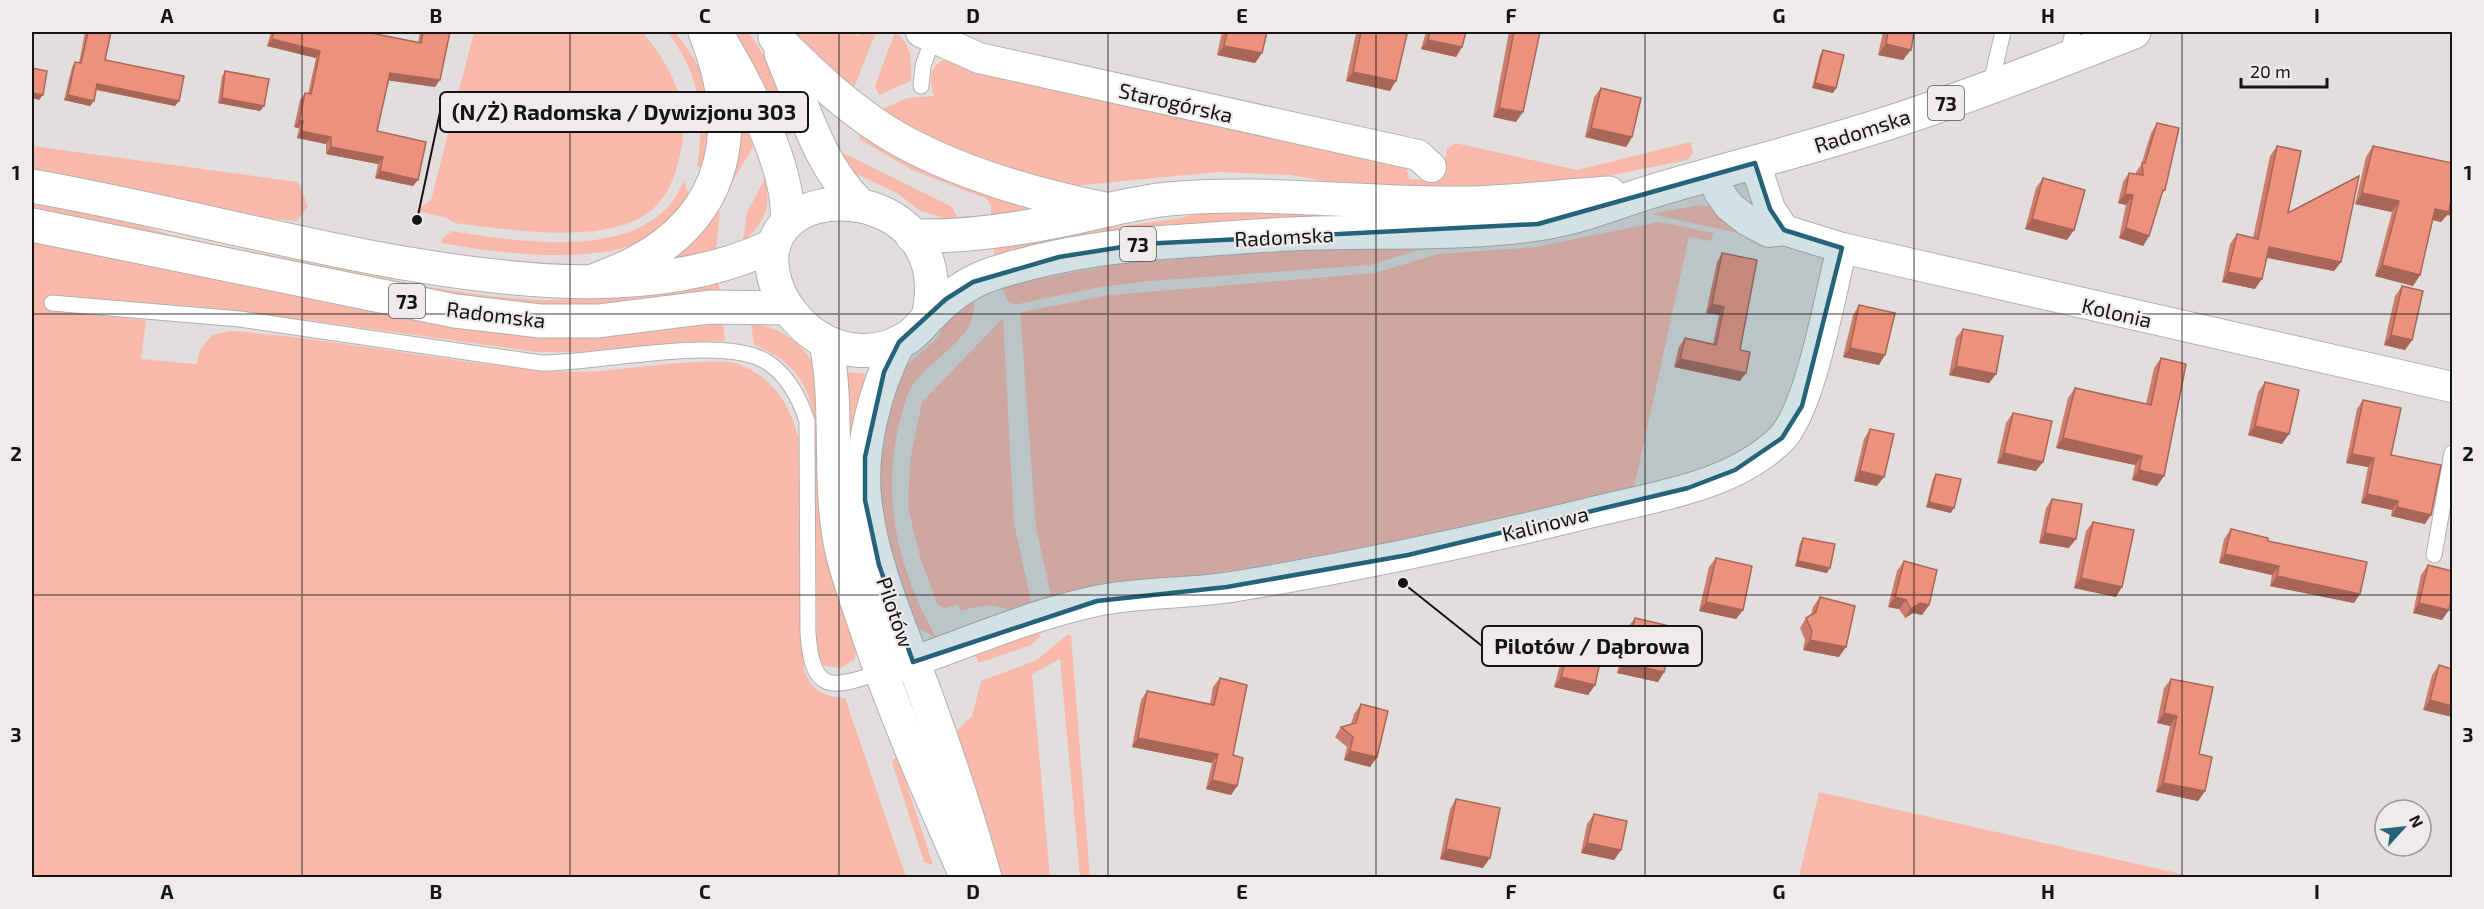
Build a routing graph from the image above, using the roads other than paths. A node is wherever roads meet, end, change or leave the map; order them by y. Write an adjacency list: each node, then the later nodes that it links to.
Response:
1 (705, 32): 22 (main road)
2 (714, 32): 19 (main road)
3 (2003, 32): 9 (lane)
4 (2134, 32): 7 (main road, Radomska / 73)
5 (773, 34): 15 (main road); 16 (main road)
6 (927, 35): 8 (lane); 11 (street, Starogórska)
7 (2070, 45): 9 (main road, Radomska / 73)
8 (921, 86)
9 (1990, 87): 10 (main road, Radomska / 73)
10 (1755, 163): 12 (main road, Radomska / 73); 18 (street)
11 (1431, 166)
12 (1713, 175): 14 (main road, Radomska / 73); 18 (street, Kolonia)
13 (32, 186): 22 (main road, Radomska / 73)
14 (1652, 191): 16 (main road, Radomska / 73); 25 (main road, Radomska / 73)
15 (860, 204): 19 (main road, 73); 20 (main road, 73)
16 (1105, 209): 20 (main road, Radomska / 73)
17 (32, 225): 24 (main road, Radomska / 73)
18 (1784, 230): 21 (street, Kolonia)
19 (780, 234): 22 (main road, Radomska / 73); 24 (main road, 73)
20 (912, 236): 25 (main road, 73)
21 (1842, 248): 28 (street, Kolonia); 31 (street, Kalinowa)
22 (590, 283)
23 (52, 303): 32 (lane)
24 (788, 308): 26 (main road, 73)
25 (928, 317): 27 (main road, 73)
26 (826, 342): 27 (main road, 73); 32 (main road, Pilotów)
27 (898, 342): 31 (main road, Pilotów)
28 (2452, 387)
29 (2452, 453): 30 (lane)
30 (2434, 555)
31 (913, 662): 32 (street, Kalinowa); 34 (main road, Pilotów)
32 (881, 672): 33 (main road, Pilotów)
33 (967, 878)
34 (985, 878)

